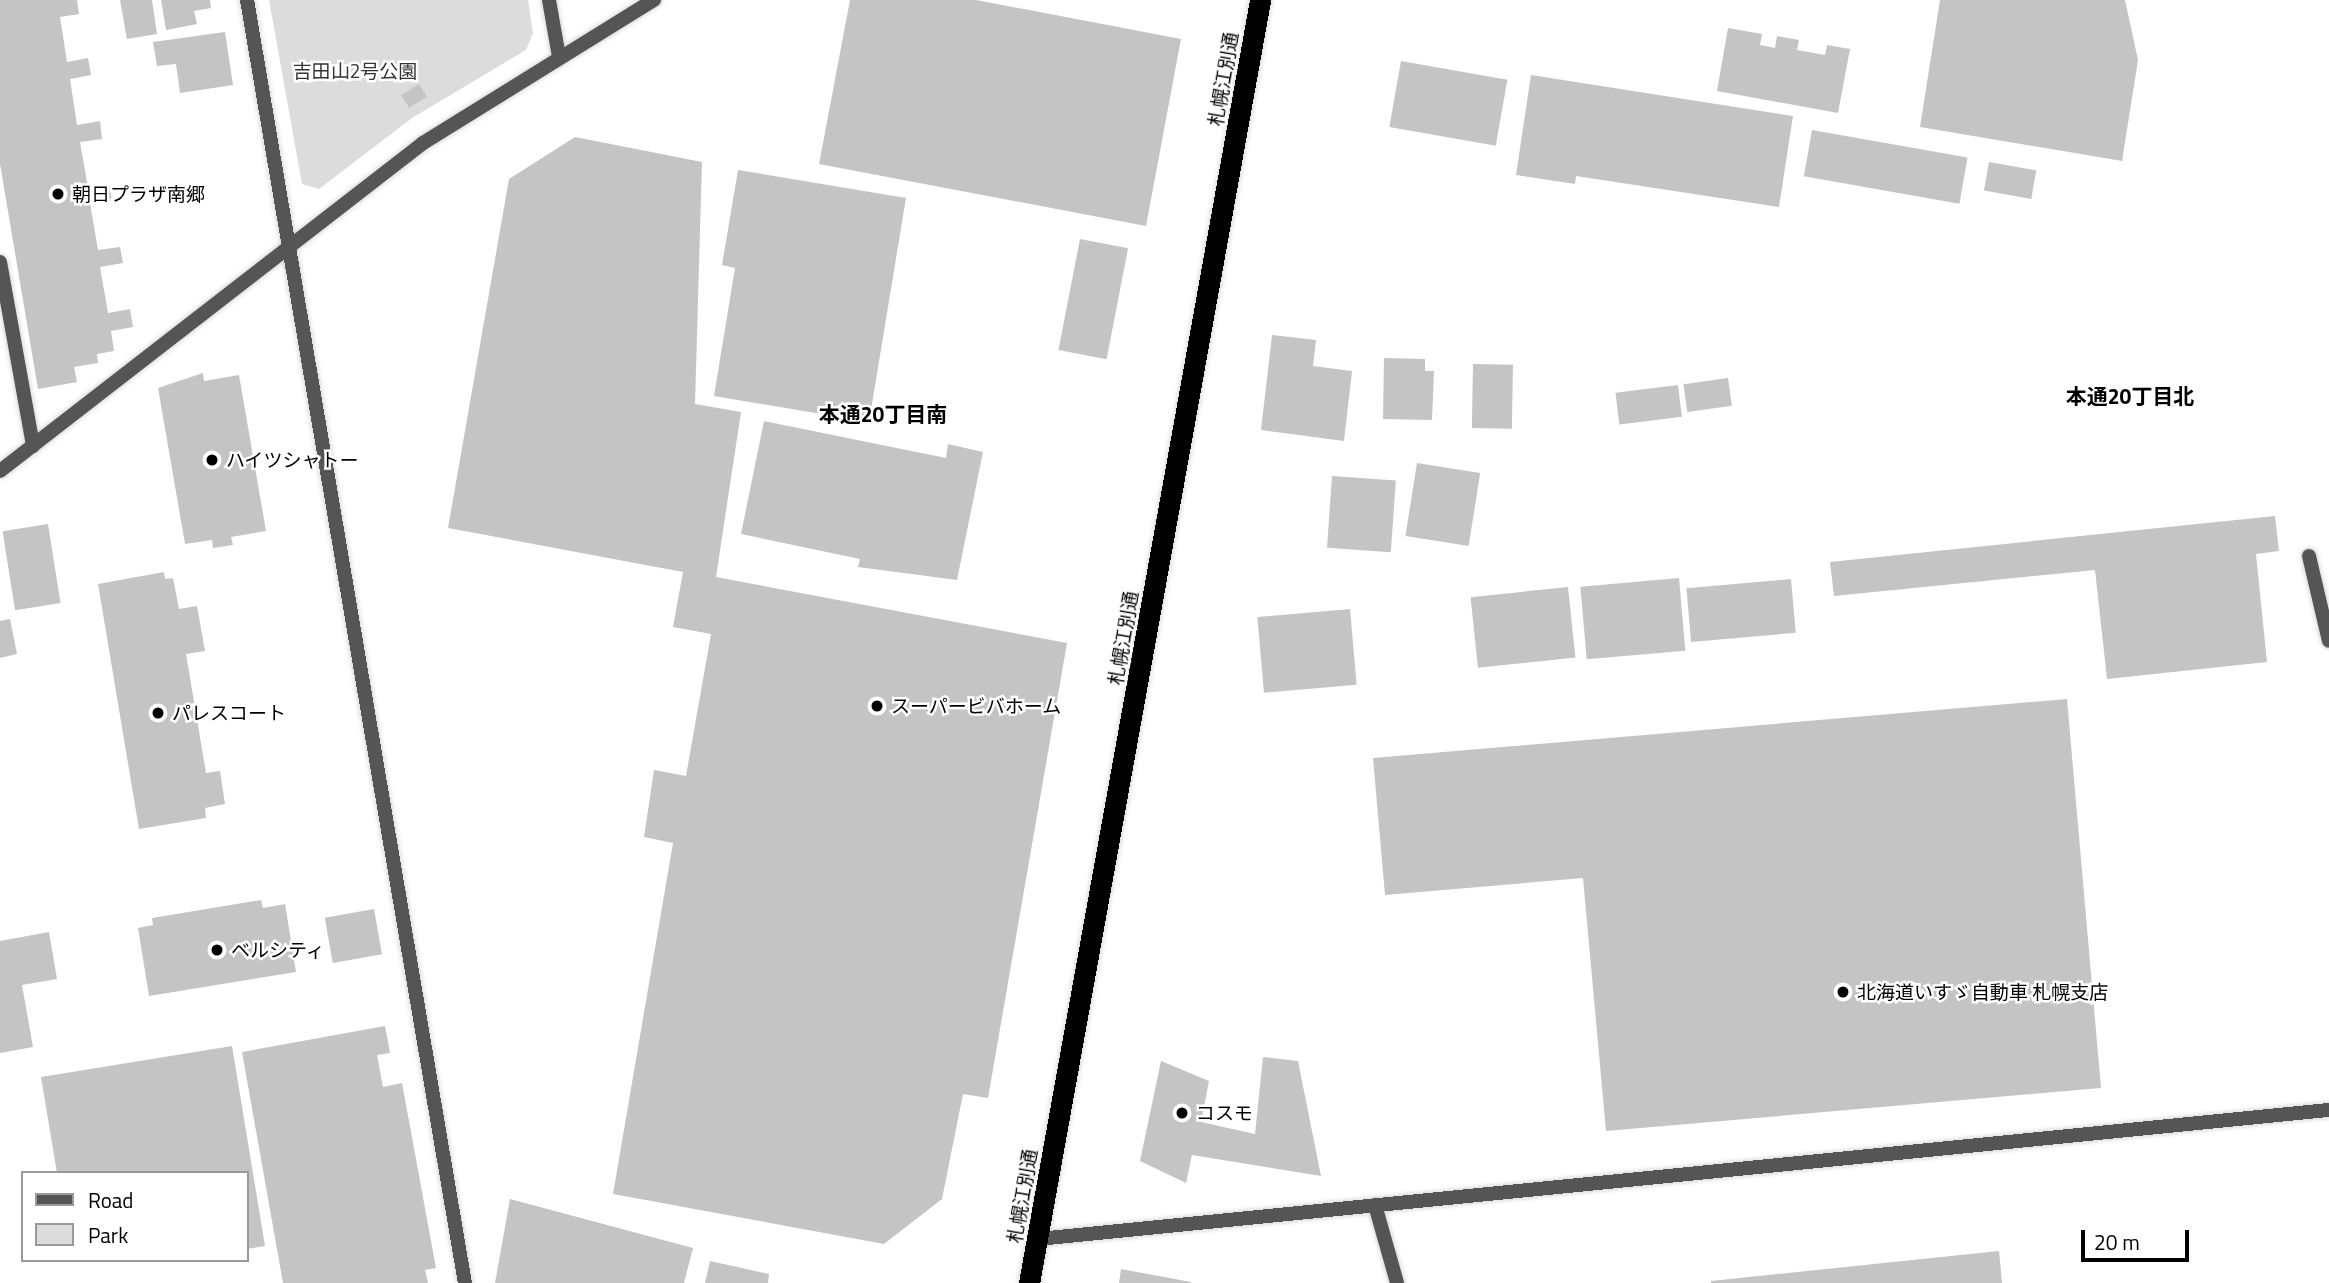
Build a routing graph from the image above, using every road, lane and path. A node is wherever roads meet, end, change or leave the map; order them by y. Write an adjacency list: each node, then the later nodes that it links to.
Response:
1 (247, 0): 6 (street)
2 (548, 0): 5 (street)
3 (654, 0): 5 (street)
4 (1260, 0): 14 (highway, 札幌江別通)
5 (559, 57): 6 (street)
6 (289, 245): 8 (street); 15 (street)
7 (0, 262): 8 (street)
8 (33, 446): 9 (street)
9 (0, 471)
10 (2309, 556): 11 (street)
11 (2329, 641)
12 (2329, 1110): 13 (street)
13 (1375, 1205): 14 (street); 17 (street)
14 (1038, 1239): 16 (highway, 札幌江別通)
15 (465, 1283)
16 (1029, 1283)
17 (1396, 1283)

